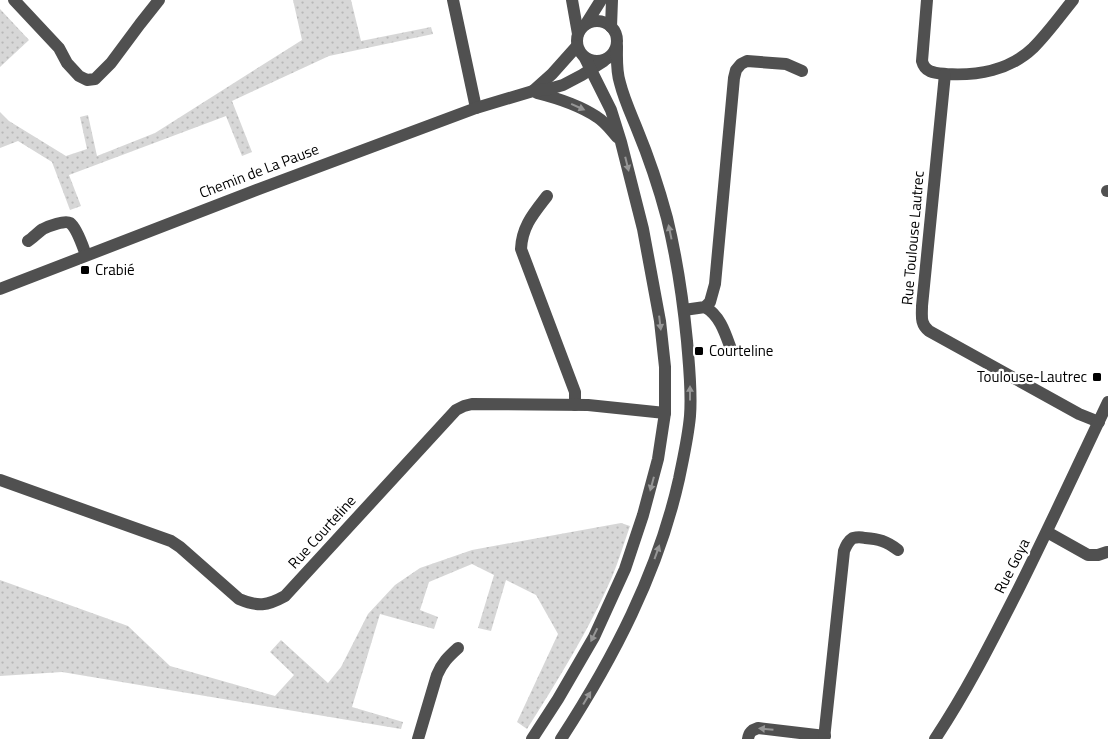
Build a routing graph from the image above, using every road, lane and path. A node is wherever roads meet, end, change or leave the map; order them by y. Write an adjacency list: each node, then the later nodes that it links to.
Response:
1 (14, 0): 2 (street)
2 (159, 0)
3 (453, 0): 17 (street)
4 (572, 0): 11 (street)
5 (612, 0): 10 (street)
6 (927, 0): 15 (street)
7 (1073, 0): 15 (street)
8 (596, 3): 9 (street); 10 (street)
9 (586, 24): 10 (street); 11 (street)
10 (607, 24): 12 (street)
11 (577, 40): 13 (street); 16 (street, Chemin de La Pause)
12 (616, 46): 13 (street, Chemin de La Pause); 24 (street, one-way to 12)
13 (588, 64): 16 (street, Chemin de La Pause); 18 (street)
14 (802, 71): 23 (street)
15 (945, 74): 29 (street, Rue Toulouse Lautrec)
16 (533, 91): 17 (street, Chemin de La Pause); 18 (street, one-way to 18)
17 (476, 108): 21 (street, Chemin de La Pause)
18 (621, 142): 28 (street, one-way to 28)
19 (547, 196): 27 (street)
20 (28, 241): 21 (street)
21 (86, 255): 22 (street, Chemin de La Pause)
22 (0, 288)
23 (705, 307): 24 (street); 25 (street)
24 (684, 310): 38 (street, one-way to 24)
25 (732, 352)
26 (1108, 402): 29 (street, Rue Goya)
27 (575, 405): 28 (street, Rue Courteline); 30 (street, Rue Courteline)
28 (665, 413): 37 (street, one-way to 37)
29 (1099, 422): 31 (street, Rue Goya)
30 (0, 480)
31 (1047, 532): 33 (street); 40 (street, Rue Goya)
32 (898, 550): 35 (street)
33 (1107, 552)
34 (458, 648): 36 (street)
35 (825, 737): 39 (street, one-way to 39)
36 (418, 739)
37 (532, 739)
38 (561, 739)
39 (748, 739)
40 (935, 739)

